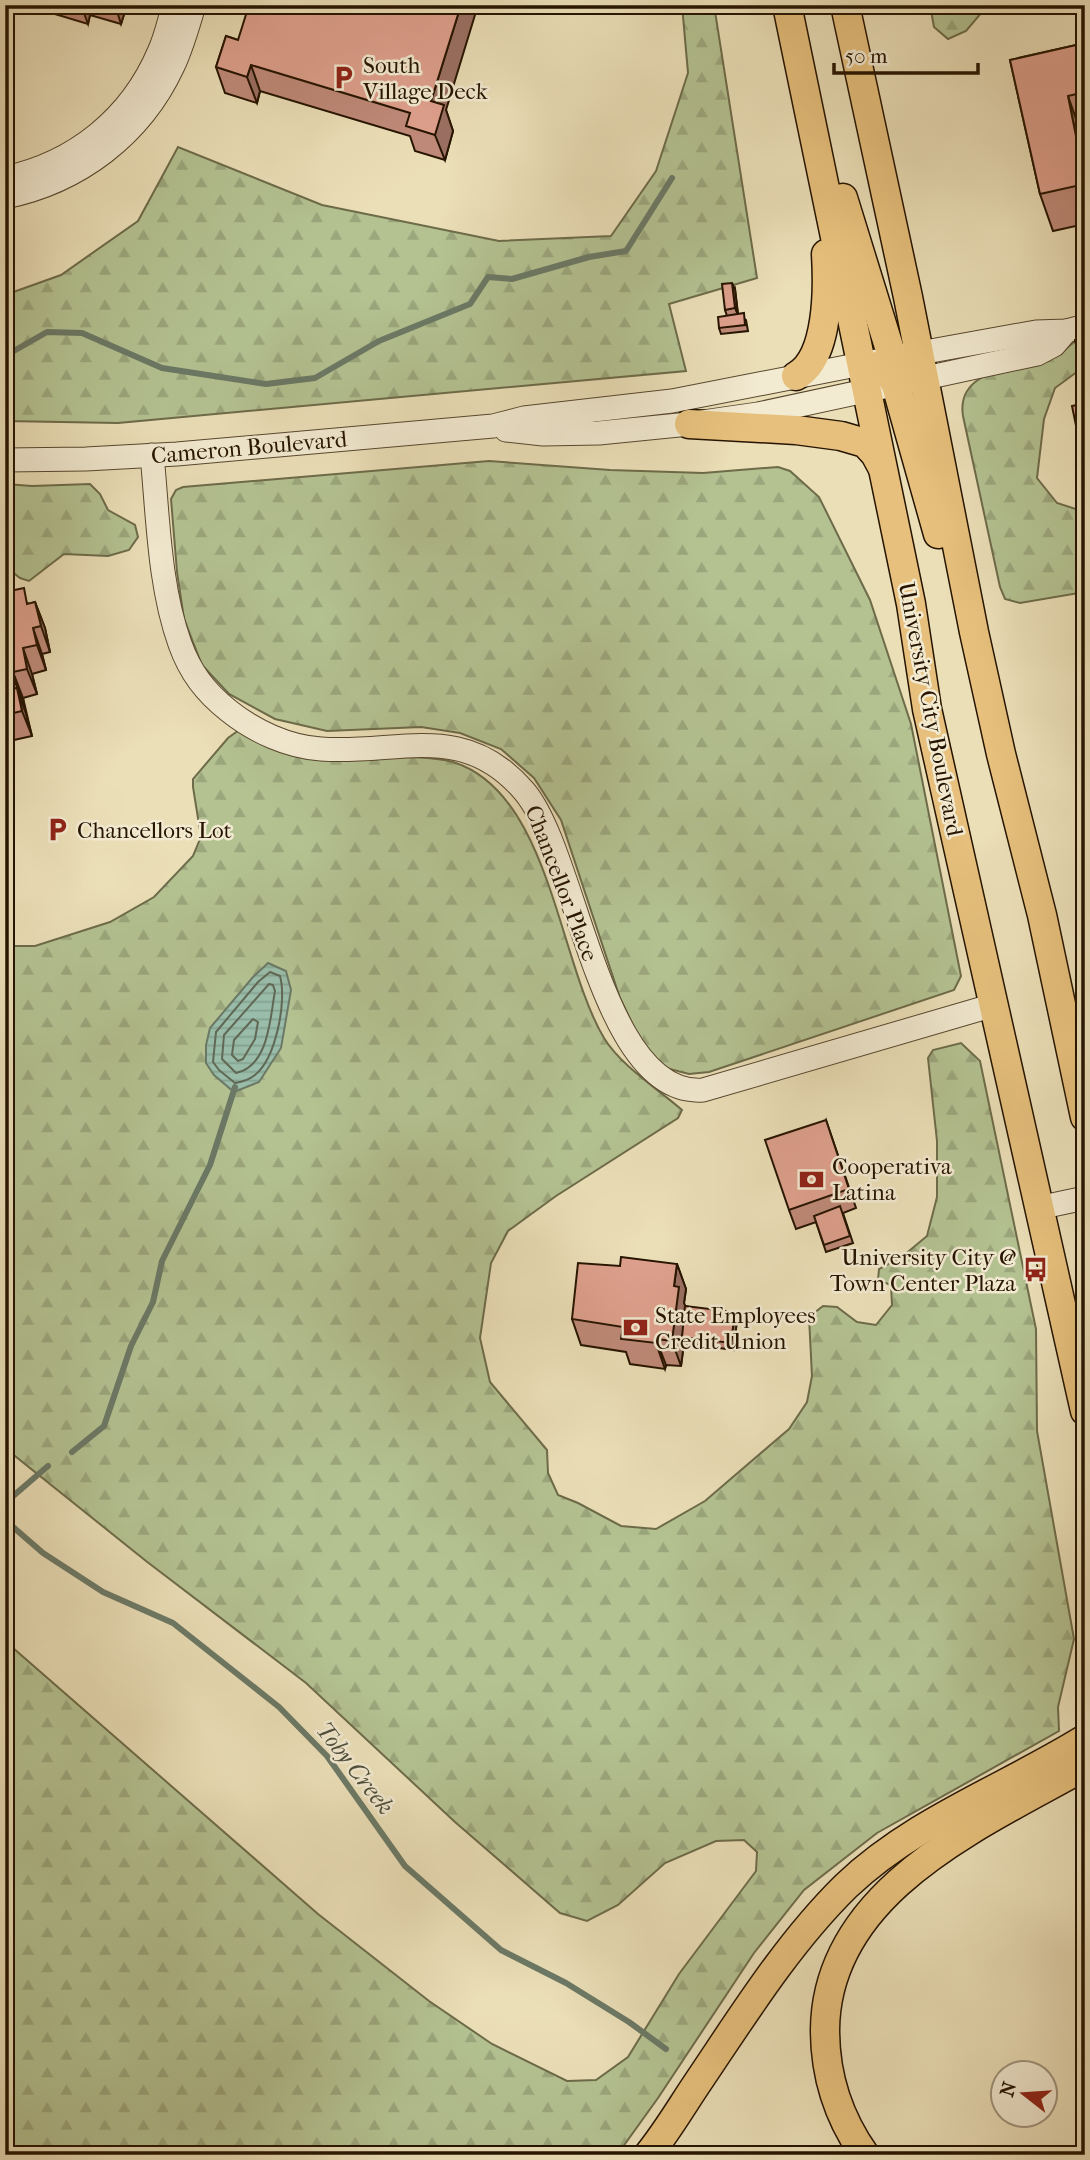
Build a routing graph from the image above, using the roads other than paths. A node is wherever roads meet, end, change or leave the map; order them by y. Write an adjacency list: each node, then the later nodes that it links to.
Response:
1 (174, 5): 7 (street)
2 (194, 5): 8 (street)
3 (787, 5): 5 (main road, University City Boulevard)
4 (845, 5): 11 (main road)
5 (800, 62): 6 (main road, University City Boulevard); 11 (main road)
6 (822, 175): 10 (main road, University City Boulevard); 12 (main road)
7 (5, 178)
8 (5, 197)
9 (1076, 329): 11 (street)
10 (861, 363): 11 (street, Cameron Boulevard); 12 (street, Cameron Boulevard); 13 (main road); 14 (main road, University City Boulevard)
11 (912, 363): 13 (street, Cameron Boulevard); 20 (main road)
12 (796, 376): 16 (street, Cameron Boulevard)
13 (896, 385): 14 (street, Cameron Boulevard); 20 (main road)
14 (867, 391): 15 (street, Cameron Boulevard); 19 (main road, University City Boulevard)
15 (689, 424): 16 (street, Cameron Boulevard); 19 (main road)
16 (492, 426): 17 (street, Cameron Boulevard)
17 (152, 455): 18 (street, Cameron Boulevard); 21 (street, Chancellor Place)
18 (5, 460)
19 (883, 469): 21 (main road, University City Boulevard)
20 (974, 632): 22 (main road)
21 (994, 1005): 24 (main road, University City Boulevard)
22 (1085, 1117)
23 (1085, 1198): 24 (street)
24 (1038, 1208): 25 (main road, University City Boulevard)
25 (1085, 1411)
26 (1085, 1739): 28 (main road)
27 (1078, 1773): 29 (main road)
28 (648, 2155)
29 (865, 2155)

